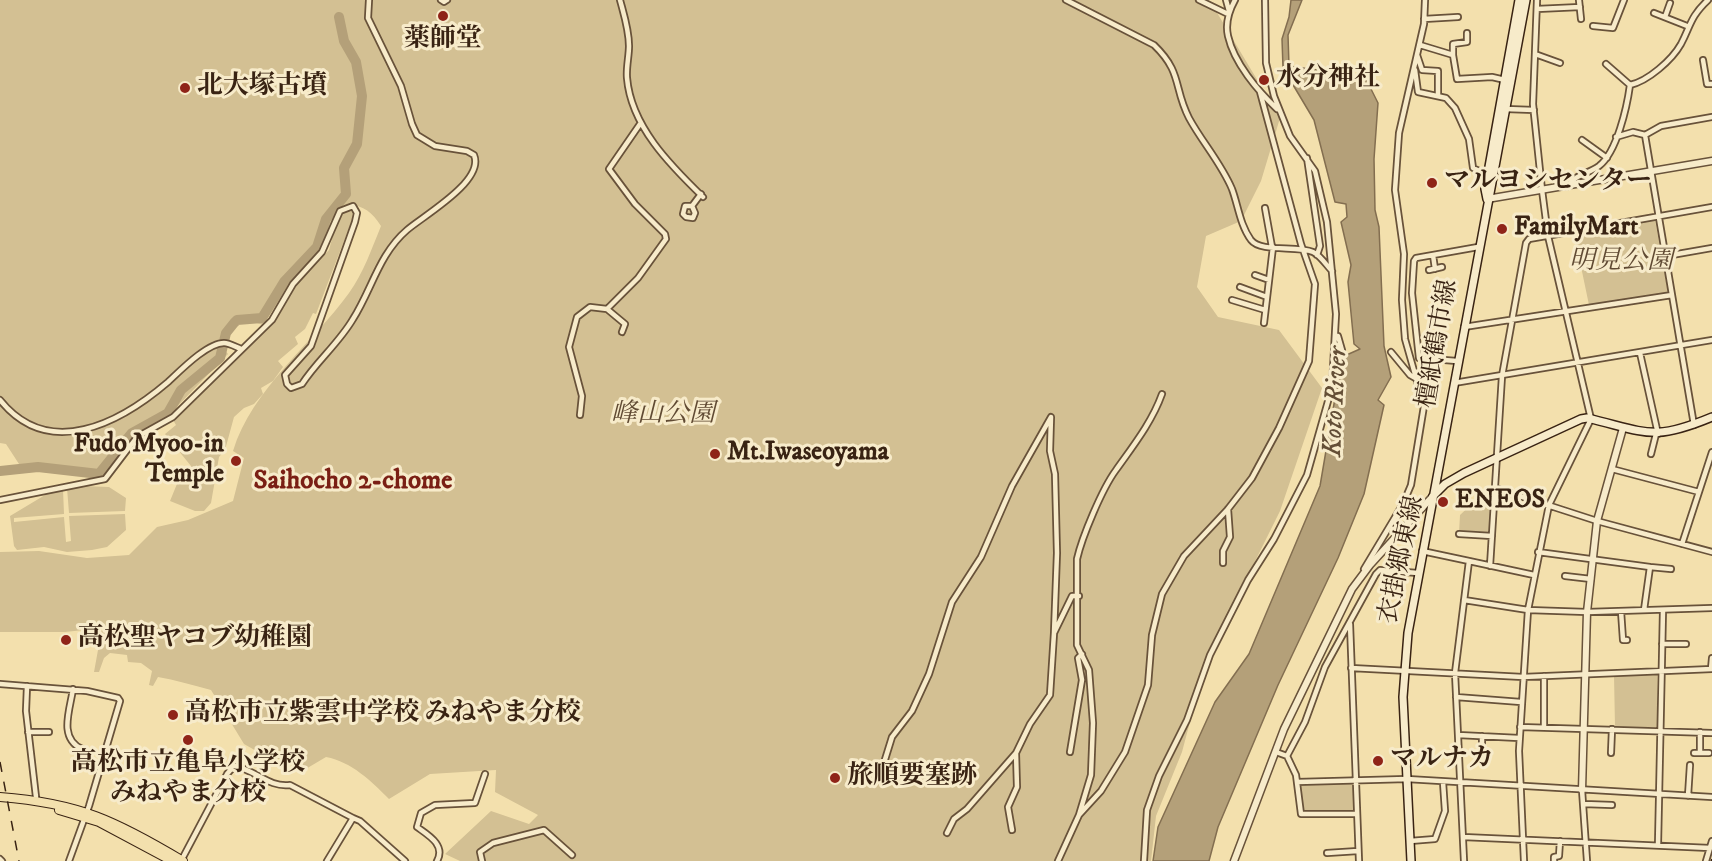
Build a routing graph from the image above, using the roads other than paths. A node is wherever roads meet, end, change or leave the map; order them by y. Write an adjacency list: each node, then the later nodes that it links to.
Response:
1 (369, 0): 88 (street)
2 (441, 0): 3 (street)
3 (447, 0)
4 (620, 0): 46 (street)
5 (1066, 0): 63 (street)
6 (1199, 0): 20 (street)
7 (1226, 0): 20 (street)
8 (1235, 0): 20 (street)
9 (1265, 0): 44 (street)
10 (1425, 0): 24 (street)
11 (1519, 0): 37 (main road, 檀紙鶴市線)
12 (1526, 0): 42 (main road, 檀紙鶴市線)
13 (1537, 0): 19 (street)
14 (1579, 0): 18 (street)
15 (1624, 0): 26 (street)
16 (1708, 0): 27 (street)
17 (1670, 3): 23 (street)
18 (1580, 7): 19 (street); 25 (street)
19 (1537, 9): 30 (street)
20 (1229, 13): 40 (street)
21 (1654, 13): 23 (street)
22 (1458, 17): 24 (street)
23 (1665, 17): 27 (street)
24 (1424, 19): 29 (street)
25 (1581, 19)
26 (1593, 26)
27 (1687, 26): 39 (street)
28 (1467, 33): 32 (street)
29 (1420, 45): 31 (street); 32 (street)
30 (1535, 54): 34 (street); 43 (street)
31 (1417, 55): 36 (street); 41 (street)
32 (1453, 55): 37 (street)
33 (1703, 60): 38 (street)
34 (1560, 63)
35 (1606, 64): 39 (street)
36 (1415, 66): 41 (street); 95 (street)
37 (1504, 80): 54 (main road, 檀紙鶴市線)
38 (1712, 84)
39 (1630, 85): 48 (street)
40 (1260, 92): 44 (street); 66 (street)
41 (1438, 95): 54 (street)
42 (1506, 109): 43 (street); 57 (main road, 檀紙鶴市線)
43 (1534, 110): 56 (street)
44 (1279, 111): 50 (street)
45 (1712, 117): 47 (street)
46 (640, 124): 58 (street); 78 (street)
47 (1646, 135): 48 (street); 53 (street)
48 (1616, 137): 51 (street)
49 (1582, 140): 51 (street)
50 (1307, 158): 67 (street); 71 (street)
51 (1607, 158): 55 (street)
52 (1712, 161): 53 (street)
53 (1652, 171): 55 (street); 61 (street)
54 (1488, 175): 57 (main road, 檀紙鶴市線)
55 (1568, 186): 56 (street)
56 (1542, 190): 57 (street); 62 (street)
57 (1487, 199): 64 (main road, 檀紙鶴市線)
58 (692, 206)
59 (1712, 207): 61 (street)
60 (1265, 208): 63 (street)
61 (1659, 216): 62 (street); 69 (street)
62 (1548, 236): 80 (street); 81 (street)
63 (1273, 247): 66 (street); 73 (street)
64 (1478, 247): 68 (street); 83 (main road, 檀紙鶴市線)
65 (1712, 248): 69 (street)
66 (1304, 250): 67 (street); 114 (street)
67 (1317, 255): 71 (street)
68 (1433, 255): 70 (street); 92 (street)
69 (1666, 256): 75 (street)
70 (1442, 267)
71 (1332, 271): 84 (street)
72 (1256, 275): 73 (street)
73 (1269, 280): 76 (street)
74 (1240, 287): 76 (street)
75 (1672, 295): 80 (street); 87 (street)
76 (1267, 297): 79 (street)
77 (1232, 300): 79 (street)
78 (607, 309): 85 (street); 99 (street)
79 (1265, 310): 82 (street)
80 (1566, 311): 81 (street); 93 (street)
81 (1512, 319): 83 (street); 94 (street)
82 (1263, 323)
83 (1463, 327): 92 (main road, 檀紙鶴市線)
84 (1336, 331): 89 (street); 224 (street)
85 (622, 332)
86 (1712, 340): 87 (street)
87 (1681, 345): 91 (street); 102 (street)
88 (241, 349): 98 (street); 112 (street)
89 (1342, 350)
90 (1391, 352): 95 (street)
91 (1640, 352): 93 (street); 104 (street)
92 (1457, 361): 96 (main road, 檀紙鶴市線)
93 (1578, 363): 94 (street); 101 (street)
94 (1502, 376): 96 (street); 107 (street)
95 (1417, 379): 132 (street)
96 (1453, 383): 111 (main road, 檀紙鶴市線)
97 (1162, 394): 133 (street)
98 (0, 400)
99 (580, 415)
100 (1712, 417): 102 (main road)
101 (1591, 418): 103 (main road); 107 (main road, 衣掛郷東線); 113 (street)
102 (1694, 425): 104 (main road)
103 (1623, 428): 104 (main road); 108 (street)
104 (1657, 434): 106 (street)
105 (1712, 452): 110 (street)
106 (1651, 454)
107 (1497, 458): 109 (street); 111 (main road, 衣掛郷東線)
108 (1612, 469): 110 (street); 115 (street)
109 (1495, 488): 113 (street); 117 (street)
110 (1699, 492): 118 (street)
111 (1432, 496): 119 (main road, 衣掛郷東線); 132 (street)
112 (0, 500)
113 (1549, 506): 115 (street); 120 (street)
114 (1228, 509): 124 (street); 201 (street)
115 (1597, 521): 118 (street); 122 (street)
116 (1459, 534): 117 (street)
117 (1492, 536): 125 (street)
118 (1682, 544): 121 (street)
119 (1422, 551): 123 (street); 128 (main road, 衣掛郷東線)
120 (1538, 552): 122 (street); 129 (street)
121 (1712, 552)
122 (1593, 559): 126 (street); 131 (street)
123 (1469, 561): 125 (street); 134 (street)
124 (1223, 563)
125 (1490, 566): 129 (street)
126 (1650, 567): 127 (street); 137 (street)
127 (1671, 569)
128 (1418, 573): 141 (street); 150 (main road, 衣掛郷東線)
129 (1534, 575): 136 (street)
130 (1565, 576): 131 (street)
131 (1591, 579): 140 (street)
132 (1352, 589): 175 (street)
133 (1079, 596): 142 (street); 146 (street)
134 (1464, 600): 136 (street); 152 (street)
135 (1712, 608): 138 (street)
136 (1528, 610): 140 (street); 155 (street)
137 (1644, 610): 138 (street); 139 (street)
138 (1663, 610): 144 (street)
139 (1621, 611): 140 (street); 143 (street)
140 (1587, 612): 153 (street)
141 (1350, 622): 148 (street); 179 (street)
142 (1054, 633): 176 (street); 182 (street)
143 (1628, 639)
144 (1662, 644): 145 (street); 151 (street)
145 (1686, 644)
146 (1082, 654): 174 (street); 201 (street)
147 (1712, 658): 149 (street)
148 (1351, 668): 150 (street); 185 (street)
149 (1712, 669): 151 (street)
150 (1403, 670): 152 (street); 184 (main road, 衣掛郷東線)
151 (1662, 672): 153 (street); 165 (street)
152 (1455, 673): 155 (street); 159 (street)
153 (1585, 675): 154 (street); 163 (street)
154 (1544, 676): 155 (street); 162 (street)
155 (1523, 677): 160 (street)
156 (0, 684): 157 (street)
157 (27, 686): 158 (street); 166 (street)
158 (73, 689): 173 (street); 199 (street)
159 (1456, 697): 160 (street); 170 (street)
160 (1521, 702): 161 (street)
161 (1521, 727): 162 (street); 172 (street)
162 (1544, 727): 163 (street)
163 (1583, 729): 164 (street); 190 (street)
164 (1612, 729): 165 (street); 177 (street)
165 (1661, 730): 168 (street); 191 (street)
166 (28, 732): 167 (street); 194 (street)
167 (49, 732)
168 (1700, 732): 169 (street); 178 (street)
169 (1712, 733)
170 (1458, 735): 171 (street); 188 (street)
171 (1482, 736): 172 (street); 180 (street)
172 (1519, 738): 189 (street)
173 (82, 749)
174 (1070, 752)
175 (1276, 752): 179 (street); 225 (street)
176 (1016, 753): 203 (street); 204 (street)
177 (1611, 753)
178 (1709, 753)
179 (1287, 756): 186 (street)
180 (1482, 759)
181 (1690, 765): 192 (street)
182 (884, 766)
183 (485, 774): 221 (street)
184 (1407, 779): 185 (street); 187 (street); 207 (main road, 衣掛郷東線)
185 (1355, 781): 186 (street); 200 (street)
186 (1297, 782): 200 (street)
187 (1443, 782): 188 (street); 207 (street)
188 (1460, 783): 189 (street); 205 (street)
189 (1520, 786): 190 (street); 206 (street)
190 (1582, 790): 191 (street); 197 (street)
191 (1660, 794): 192 (street); 211 (street)
192 (1688, 796): 195 (street)
193 (0, 797): 199 (main road)
194 (36, 797)
195 (1712, 797)
196 (0, 802): 199 (main road)
197 (1584, 804): 198 (street); 210 (street)
198 (1612, 805)
199 (85, 814): 217 (street); 218 (main road); 219 (main road)
200 (1357, 814): 213 (street)
201 (1079, 815): 223 (street)
202 (353, 819): 216 (street); 219 (street); 220 (street)
203 (1012, 830)
204 (947, 833)
205 (1463, 837): 206 (street); 228 (street)
206 (1523, 840): 209 (street); 229 (street)
207 (1410, 841): 227 (main road, 衣掛郷東線)
208 (1712, 841): 212 (street)
209 (1560, 842): 210 (street); 230 (street)
210 (1586, 843): 211 (street); 231 (street)
211 (1658, 845): 212 (street)
212 (1710, 848): 232 (street)
213 (1358, 851): 214 (street); 226 (street)
214 (1327, 853)
215 (572, 855): 222 (street)
216 (329, 860)
217 (69, 861)
218 (172, 861)
219 (182, 861)
220 (405, 861)
221 (437, 861)
222 (482, 861)
223 (1058, 861)
224 (1144, 861)
225 (1234, 861)
226 (1359, 861)
227 (1412, 861)
228 (1464, 861)
229 (1524, 861)
230 (1554, 861)
231 (1587, 861)
232 (1706, 861)

